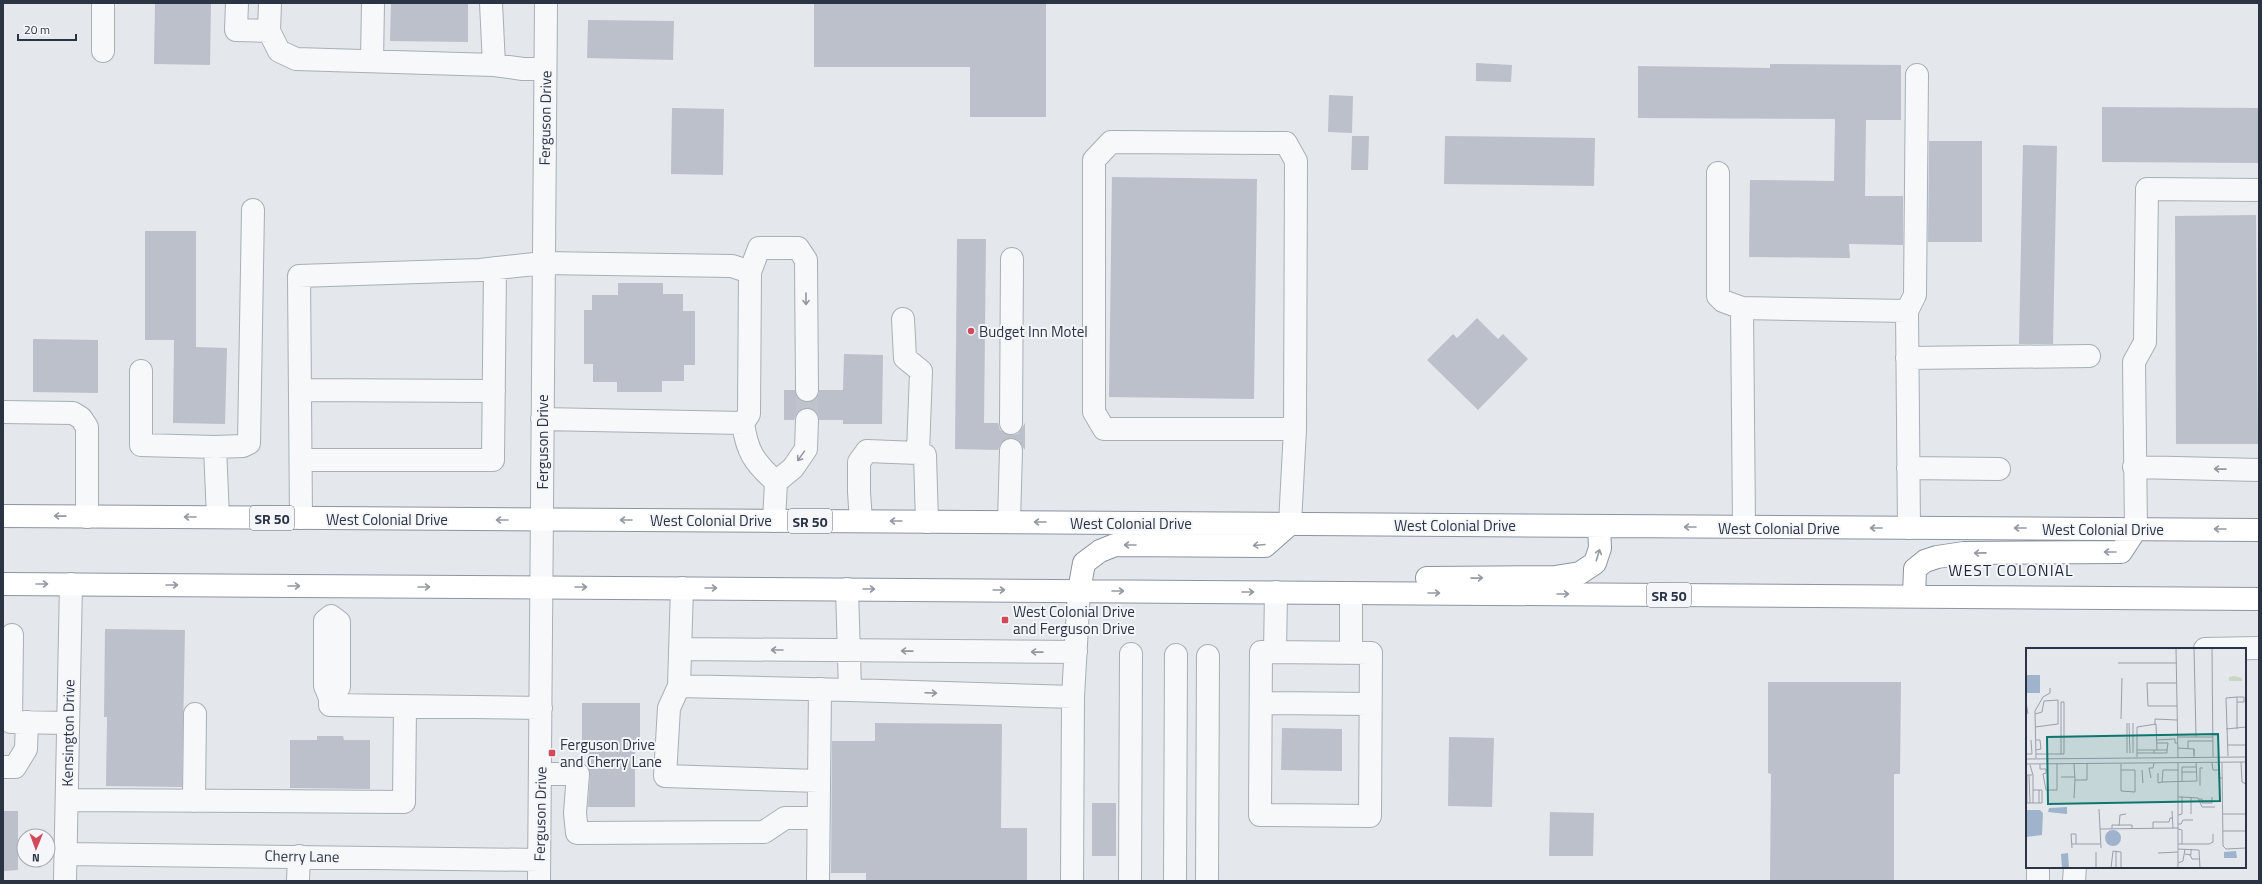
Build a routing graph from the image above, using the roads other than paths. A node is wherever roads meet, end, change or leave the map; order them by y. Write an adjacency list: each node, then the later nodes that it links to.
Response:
1 (103, 3): 8 (street)
2 (237, 3): 7 (street)
3 (270, 3): 7 (street)
4 (373, 3): 9 (street)
5 (491, 3): 10 (street)
6 (546, 3): 11 (street, Ferguson Drive)
7 (269, 31): 9 (street)
8 (103, 51)
9 (372, 61): 10 (street)
10 (494, 66): 11 (street)
11 (545, 69): 17 (street, Ferguson Drive)
12 (1917, 75): 21 (street)
13 (1718, 173): 20 (street)
14 (2259, 190): 39 (street)
15 (253, 210): 35 (street)
16 (1012, 259): 33 (street)
17 (543, 263): 18 (street); 19 (street); 30 (street, Ferguson Drive)
18 (496, 268): 26 (street); 28 (street)
19 (750, 272): 27 (street, one-way to 27); 32 (street)
20 (1742, 308): 21 (street); 55 (street)
21 (1907, 311): 24 (street)
22 (903, 319): 37 (street)
23 (2089, 356): 24 (street)
24 (1907, 358): 40 (street)
25 (141, 371): 35 (street)
26 (300, 390): 28 (street); 38 (street)
27 (807, 390)
28 (494, 391): 38 (street)
29 (3, 412): 45 (street)
30 (542, 419): 32 (street); 48 (street, Ferguson Drive)
31 (807, 420): 43 (street, one-way to 43)
32 (744, 423): 43 (street)
33 (1011, 423)
34 (1294, 429): 34 (street); 53 (street)
35 (216, 447): 46 (street)
36 (1011, 450): 52 (street)
37 (918, 453): 50 (street); 51 (street)
38 (300, 460): 47 (street)
39 (2134, 467): 42 (street, one-way to 39); 57 (street)
40 (1908, 468): 41 (street); 56 (street)
41 (1999, 469)
42 (2259, 470)
43 (776, 482): 49 (street)
44 (3, 516): 45 (highway, West Colonial Drive / SR 50, one-way to 44)
45 (87, 517): 46 (highway, West Colonial Drive / SR 50, one-way to 45)
46 (218, 518): 47 (highway, West Colonial Drive / SR 50)
47 (301, 518): 48 (highway, West Colonial Drive / SR 50, one-way to 47)
48 (541, 520): 49 (highway, West Colonial Drive / SR 50, one-way to 48); 62 (street, Ferguson Drive)
49 (774, 521): 50 (highway, West Colonial Drive / SR 50)
50 (861, 521): 51 (highway, West Colonial Drive / SR 50, one-way to 50)
51 (926, 522): 52 (highway, West Colonial Drive / SR 50)
52 (1009, 522): 53 (highway, West Colonial Drive / SR 50, one-way to 52)
53 (1290, 524): 54 (highway, West Colonial Drive / SR 50); 65 (highway, one-way to 65)
54 (1599, 526): 55 (highway, West Colonial Drive / SR 50, one-way to 54); 68 (highway, one-way to 54)
55 (1744, 527): 56 (highway, West Colonial Drive / SR 50, one-way to 55)
56 (1909, 528): 57 (highway, West Colonial Drive / SR 50, one-way to 56)
57 (2136, 529): 58 (highway, West Colonial Drive / SR 50, one-way to 57); 69 (highway, one-way to 69)
58 (2259, 530)
59 (3, 584): 60 (highway, SR 50, one-way to 60)
60 (71, 584): 61 (highway, SR 50, one-way to 61); 92 (street, Kensington Drive)
61 (329, 586): 62 (highway, SR 50, one-way to 62); 88 (street)
62 (542, 587): 63 (highway, SR 50, one-way to 63); 89 (street, Ferguson Drive)
63 (682, 588): 64 (highway, SR 50, one-way to 64); 74 (street)
64 (847, 589): 65 (highway, SR 50, one-way to 65); 75 (street)
65 (1078, 591): 66 (highway, SR 50, one-way to 66); 76 (street)
66 (1276, 592): 67 (highway, SR 50); 77 (street)
67 (1351, 593): 68 (highway, SR 50); 78 (street)
68 (1386, 593): 69 (highway, SR 50, one-way to 69)
69 (1914, 596): 70 (highway, SR 50)
70 (2259, 599)
71 (12, 635): 91 (street)
72 (2246, 648): 73 (street)
73 (2259, 648)
74 (680, 649): 75 (street, one-way to 74); 82 (street)
75 (849, 650): 76 (street, one-way to 75); 84 (street)
76 (1076, 652): 85 (street)
77 (1275, 652): 78 (street); 86 (street)
78 (1351, 652): 87 (street)
79 (1131, 654): 109 (street)
80 (1176, 655): 110 (street)
81 (1208, 656): 111 (street)
82 (679, 686): 83 (street); 95 (street)
83 (820, 689): 84 (street); 95 (street)
84 (850, 690): 85 (street, one-way to 85)
85 (1073, 697): 108 (street)
86 (1261, 703): 87 (street); 87 (street)
87 (1370, 704)
88 (405, 706): 89 (street); 97 (street)
89 (541, 708): 94 (street, Ferguson Drive)
90 (195, 714): 97 (street)
91 (27, 722): 92 (street); 93 (street)
92 (68, 722): 96 (street, Kensington Drive)
93 (3, 767)
94 (540, 774): 98 (street); 101 (street, Ferguson Drive)
95 (819, 781): 98 (street)
96 (67, 800): 97 (street); 99 (street, Kensington Drive)
97 (194, 801)
98 (818, 818): 107 (street)
99 (66, 854): 100 (street, Cherry Lane); 104 (street, Kensington Drive)
100 (299, 856): 101 (street, Cherry Lane); 105 (street)
101 (539, 860): 106 (street, Ferguson Drive)
102 (2038, 868): 112 (street)
103 (2075, 868): 113 (street)
104 (65, 881)
105 (298, 881)
106 (539, 881)
107 (818, 881)
108 (1072, 881)
109 (1130, 881)
110 (1175, 881)
111 (1207, 881)
112 (2038, 881)
113 (2074, 881)

